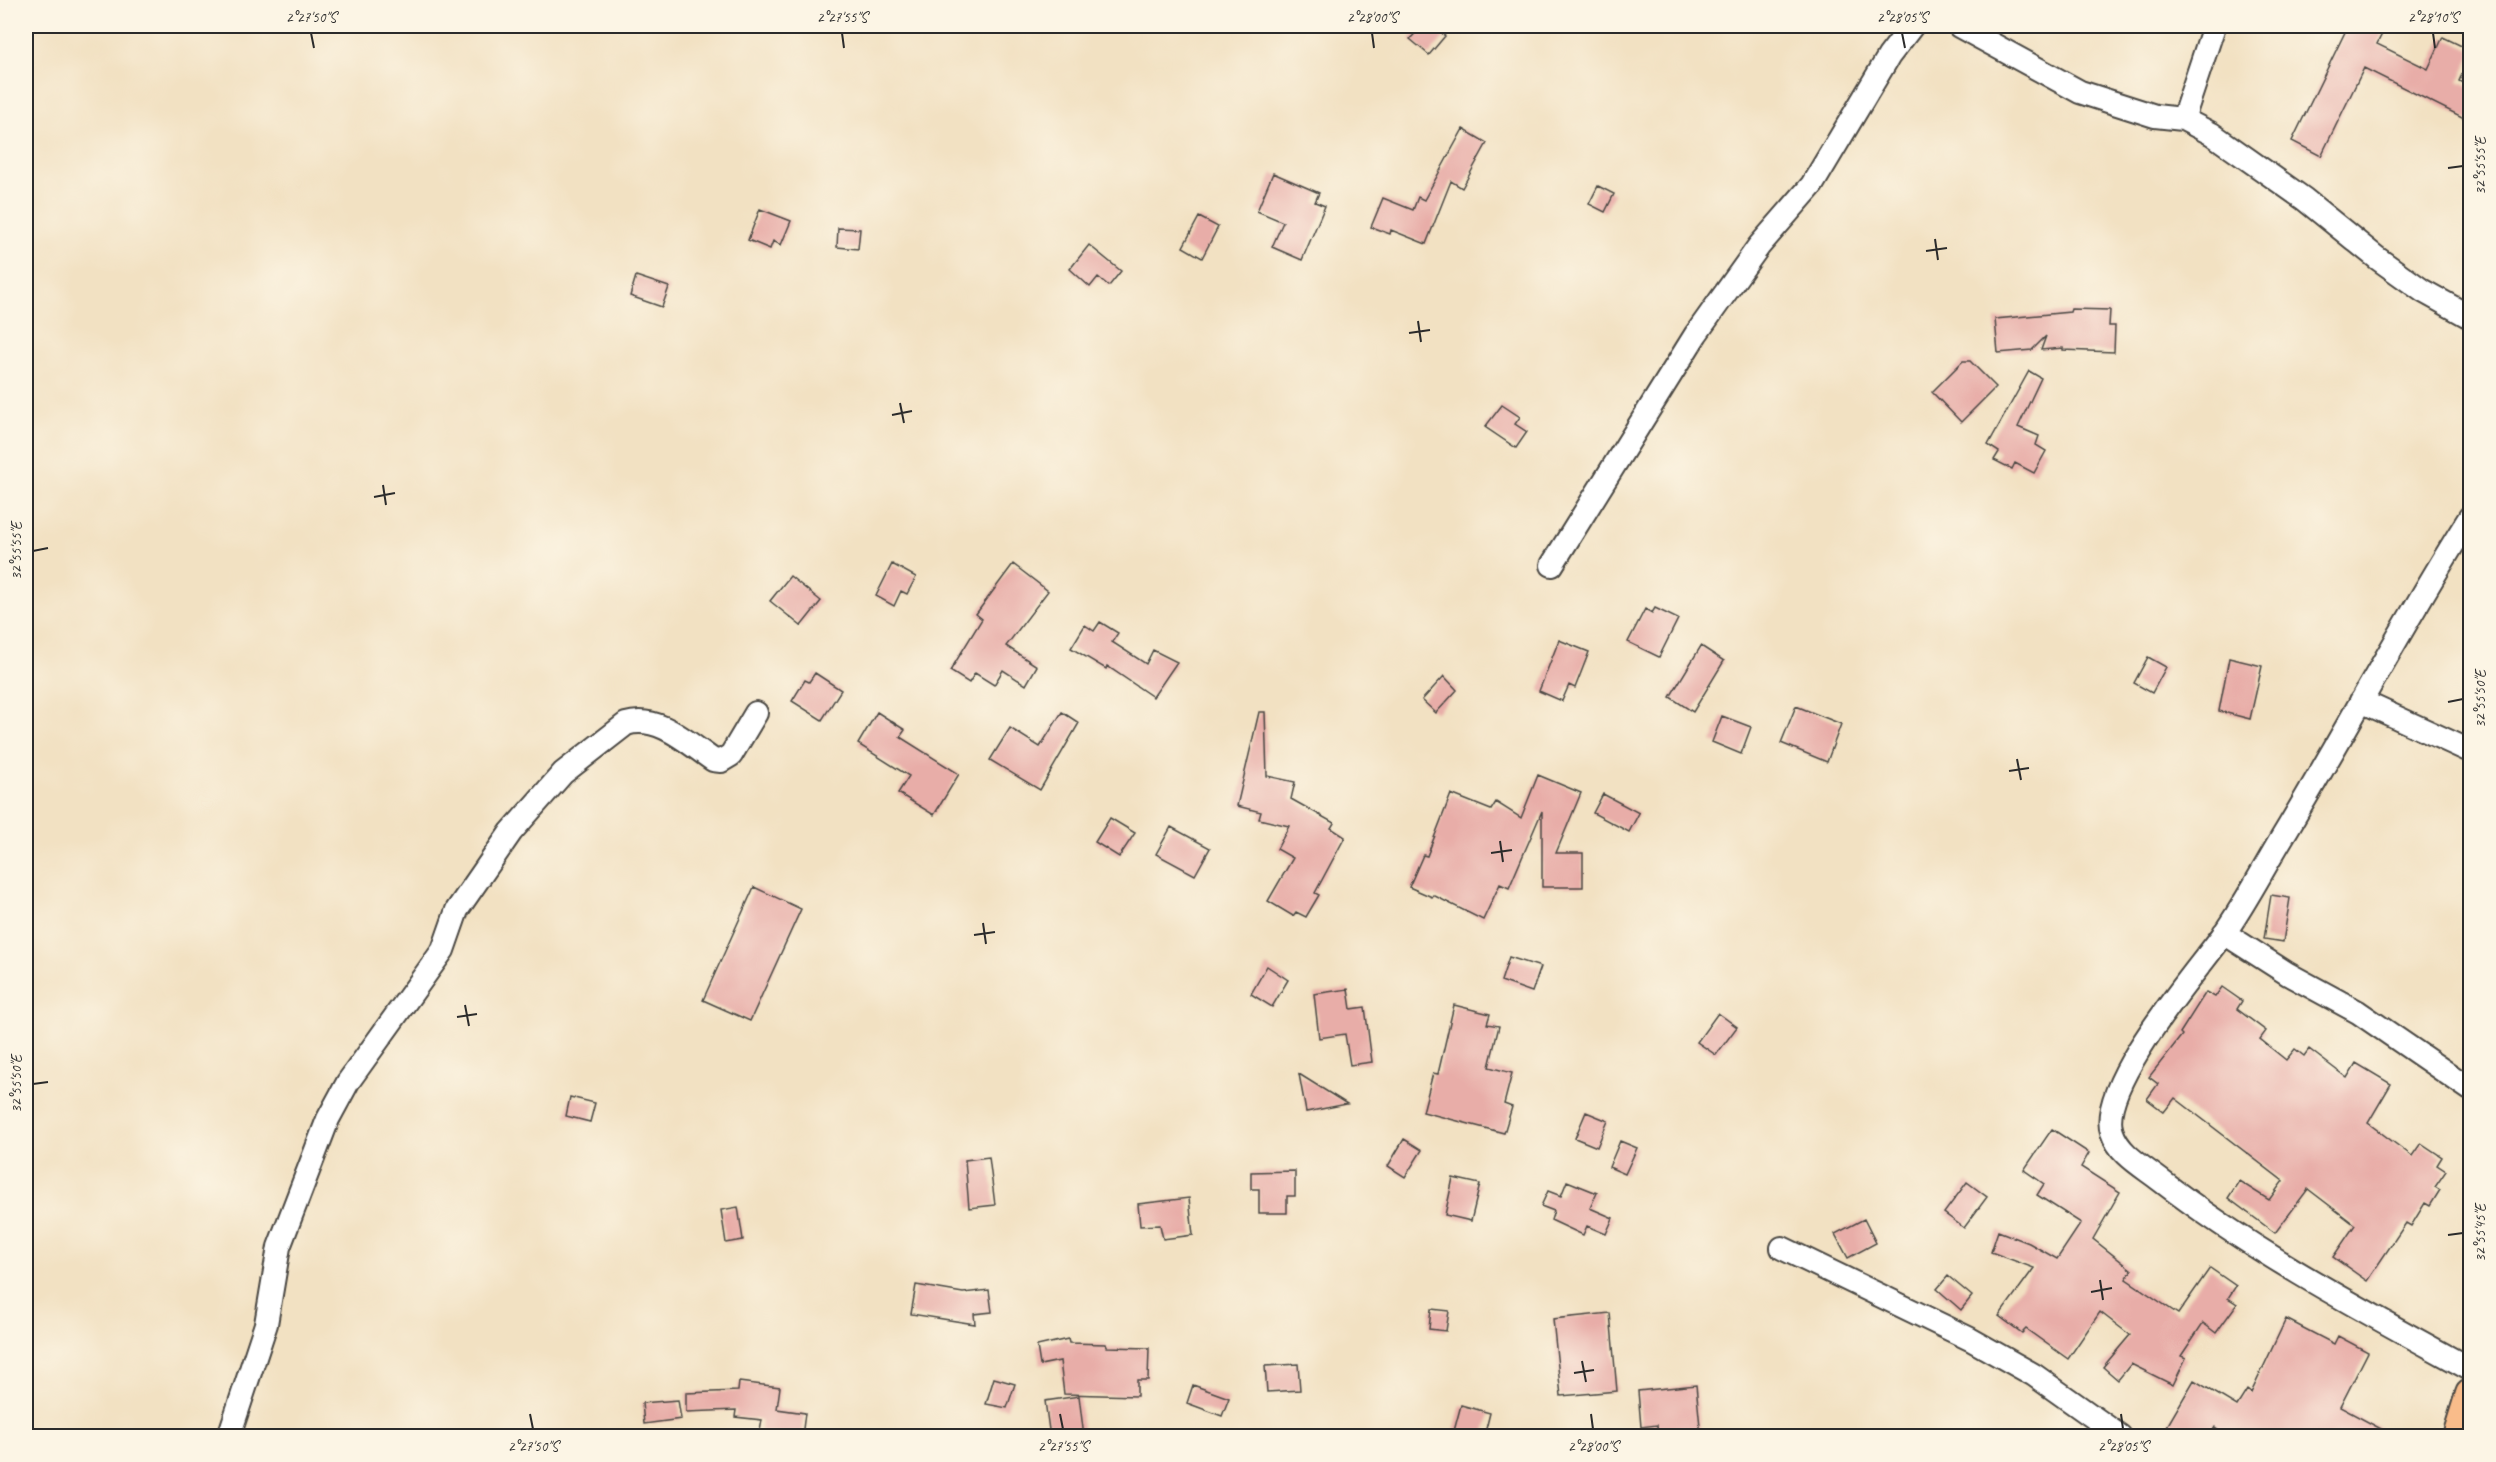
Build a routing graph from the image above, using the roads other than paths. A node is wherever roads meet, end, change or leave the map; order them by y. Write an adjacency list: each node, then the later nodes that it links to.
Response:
1 (1912, 26): 7 (street)
2 (1959, 26): 4 (street)
3 (2214, 26): 4 (street)
4 (2183, 119): 5 (street)
5 (2470, 317)
6 (2470, 517): 8 (street)
7 (1552, 565)
8 (2361, 701): 10 (street); 11 (street)
9 (756, 713): 16 (street)
10 (2470, 751)
11 (2224, 933): 12 (street); 14 (street)
12 (2470, 1089)
13 (1782, 1248): 17 (street)
14 (2470, 1370)
15 (2470, 1394): 18 (main road)
16 (229, 1437)
17 (2120, 1437)
18 (2457, 1437)

